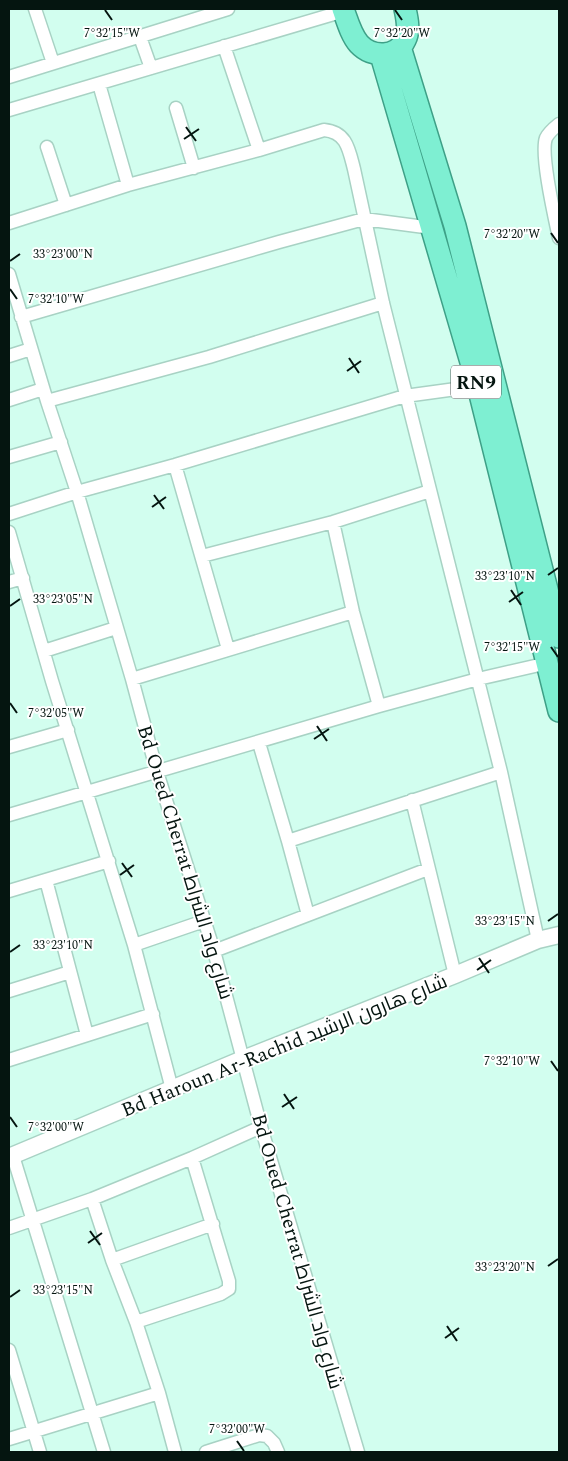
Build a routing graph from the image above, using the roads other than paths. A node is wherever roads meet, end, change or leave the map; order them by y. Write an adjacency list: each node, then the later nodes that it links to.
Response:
1 (35, 9): 9 (street)
2 (228, 9): 5 (street)
3 (405, 9): 7 (highway)
4 (344, 10): 6 (street); 8 (highway)
5 (140, 37): 9 (street); 10 (street)
6 (224, 46): 10 (street); 17 (street)
7 (400, 47): 8 (highway); 48 (highway, RN9)
8 (380, 55): 23 (highway, RN9)
9 (53, 63): 11 (street)
10 (151, 68): 12 (street)
11 (9, 77)
12 (99, 84): 14 (street); 19 (street)
13 (176, 108): 18 (street)
14 (9, 110)
15 (559, 124): 24 (street)
16 (47, 147): 20 (street)
17 (259, 150): 18 (street); 21 (street)
18 (194, 168): 19 (street)
19 (128, 185): 20 (street)
20 (66, 205): 22 (street)
21 (364, 219): 23 (street); 27 (street); 28 (street)
22 (9, 223)
23 (432, 228): 31 (highway, RN9)
24 (559, 238)
25 (9, 274): 26 (street, Bd Oued Cherrat شارع واد الشراط)
26 (12, 299): 28 (street, Bd Oued Cherrat شارع واد الشراط)
27 (383, 304): 32 (street); 33 (street)
28 (21, 317): 29 (street, Bd Oued Cherrat شارع واد الشراط)
29 (31, 350): 30 (street); 32 (street, Bd Oued Cherrat شارع واد الشراط)
30 (9, 356)
31 (478, 386): 33 (street); 51 (highway, RN9)
32 (45, 395): 34 (street); 35 (street, Bd Oued Cherrat شارع واد الشراط)
33 (405, 396): 37 (street); 38 (street)
34 (9, 400)
35 (61, 442): 36 (street); 39 (street, Bd Oued Cherrat شارع واد الشراط)
36 (9, 457)
37 (176, 465): 39 (street); 43 (street)
38 (430, 491): 41 (street); 53 (street)
39 (78, 492): 40 (street); 47 (street, Bd Oued Cherrat شارع واد الشراط)
40 (9, 514)
41 (333, 522): 43 (street); 46 (street)
42 (9, 532): 44 (street)
43 (202, 556): 49 (street)
44 (23, 578): 45 (street); 50 (street)
45 (9, 582)
46 (354, 612): 49 (street); 54 (street)
47 (116, 628): 50 (street); 52 (street, Bd Oued Cherrat شارع واد الشراط)
48 (559, 637)
49 (228, 649): 52 (street)
50 (44, 651): 56 (street)
51 (548, 663): 53 (street); 55 (highway, RN9)
52 (132, 679): 59 (street, Bd Oued Cherrat شارع واد الشراط)
53 (478, 680): 54 (street); 60 (street)
54 (379, 706): 57 (street)
55 (559, 711)
56 (68, 730): 58 (street); 61 (street)
57 (259, 742): 59 (street); 64 (street)
58 (9, 747)
59 (157, 772): 61 (street); 70 (street, Bd Oued Cherrat شارع واد الشراط)
60 (501, 772): 62 (street); 72 (street)
61 (86, 792): 63 (street); 65 (street)
62 (412, 800): 64 (street); 66 (street)
63 (9, 815)
64 (288, 841): 69 (street)
65 (109, 861): 67 (street); 73 (street)
66 (428, 869): 69 (street); 76 (street)
67 (46, 880): 68 (street); 75 (street)
68 (9, 891)
69 (308, 915): 74 (street)
70 (204, 921): 73 (street); 74 (street, Bd Oued Cherrat شارع واد الشراط)
71 (559, 935): 72 (street, Bd Haroun Ar-Rachid شارع هارون الرشيد)
72 (538, 940): 76 (street, Bd Haroun Ar-Rachid شارع هارون الرشيد)
73 (134, 946): 78 (street)
74 (214, 951): 80 (street, Bd Oued Cherrat شارع واد الشراط)
75 (70, 972): 77 (street); 79 (street)
76 (455, 975): 80 (street, Bd Haroun Ar-Rachid شارع هارون الرشيد)
77 (9, 992)
78 (153, 1014): 79 (street); 82 (street)
79 (87, 1035): 81 (street)
80 (243, 1059): 82 (street, Bd Haroun Ar-Rachid شارع هارون الرشيد); 83 (street, Bd Oued Cherrat شارع واد الشراط)
81 (9, 1060)
82 (172, 1089): 84 (street, Bd Haroun Ar-Rachid شارع هارون الرشيد)
83 (261, 1127): 85 (street); 102 (street, Bd Oued Cherrat شارع واد الشراط)
84 (11, 1156): 87 (street)
85 (192, 1158): 86 (street); 88 (street)
86 (92, 1199): 87 (street); 90 (street)
87 (33, 1220): 89 (street); 94 (street)
88 (213, 1224): 90 (street); 91 (street)
89 (9, 1228)
90 (112, 1260): 91 (street)
91 (136, 1322): 93 (street)
92 (9, 1350): 95 (street)
93 (159, 1393): 94 (street); 99 (street)
94 (93, 1413): 95 (street); 98 (street)
95 (33, 1431): 96 (street); 97 (street)
96 (9, 1439)
97 (40, 1452)
98 (104, 1452)
99 (175, 1452)
100 (206, 1452): 101 (street)
101 (278, 1452)
102 (358, 1452)

